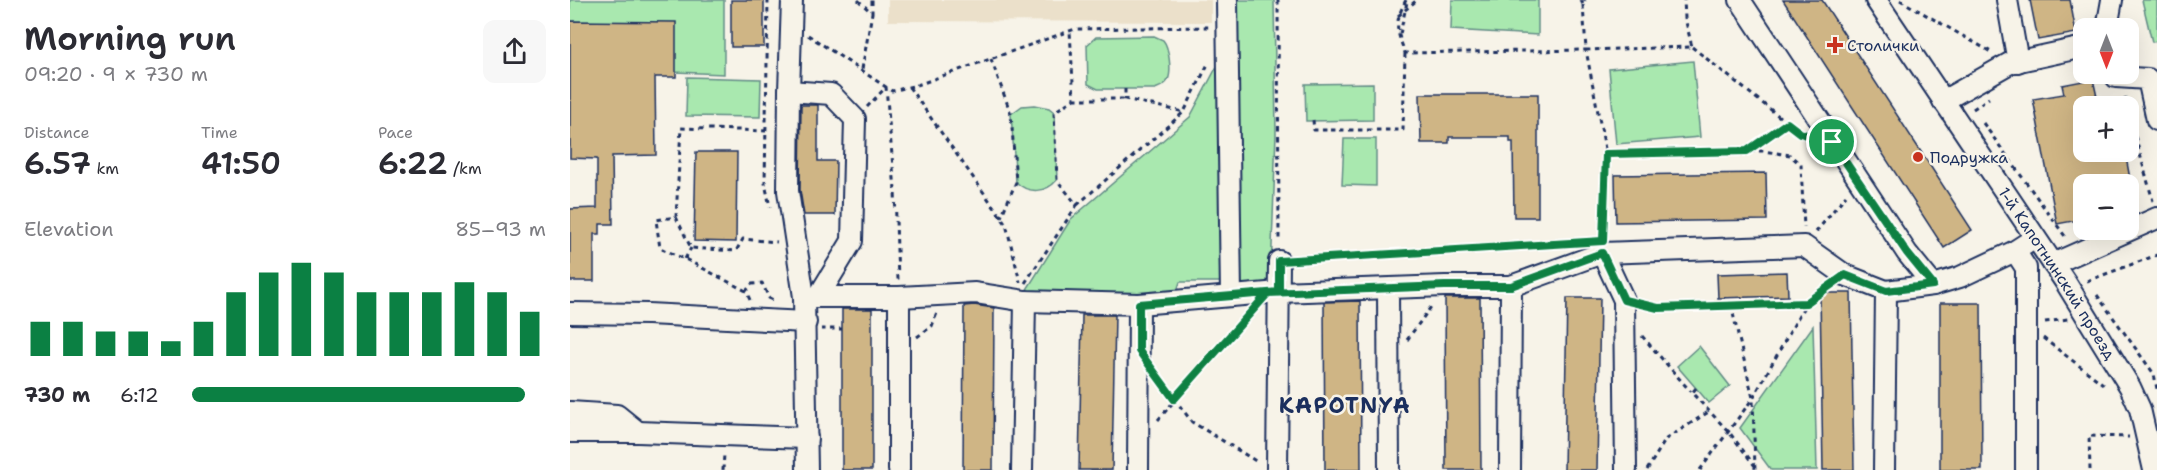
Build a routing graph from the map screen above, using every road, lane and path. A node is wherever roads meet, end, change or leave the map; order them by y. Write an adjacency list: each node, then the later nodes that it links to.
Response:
1 (768, 0): 46 (path)
2 (792, 0): 19 (street)
3 (858, 0): 16 (path)
4 (872, 0): 16 (path)
5 (1227, 0): 20 (street)
6 (1278, 0): 67 (path)
7 (1406, 0): 17 (path); 22 (path)
8 (1417, 0): 17 (path)
9 (1684, 0): 23 (path)
10 (1740, 0): 47 (street)
11 (1900, 0): 15 (path); 27 (path)
12 (2007, 0): 30 (street)
13 (2112, 0): 18 (street)
14 (1583, 2): 24 (path)
15 (1885, 2): 39 (street, 1-й Капотнинский проезд)
16 (872, 13): 31 (path)
17 (1397, 17): 22 (path)
18 (2109, 18)
19 (792, 24): 31 (path); 36 (street)
20 (1227, 27): 21 (path); 78 (street)
21 (1070, 31): 28 (path); 37 (path)
22 (1399, 38): 26 (path)
23 (1692, 47): 24 (path); 45 (path)
24 (1586, 50): 26 (path); 50 (path)
25 (2073, 50): 30 (street)
26 (1405, 53): 43 (path)
27 (1992, 53)
28 (991, 59): 34 (path); 55 (path)
29 (1211, 59): 40 (path)
30 (2018, 62): 39 (street)
31 (862, 69): 33 (path)
32 (2139, 79): 44 (street)
33 (886, 87): 34 (path); 42 (path); 80 (path)
34 (909, 87): 55 (path)
35 (1125, 89): 38 (path)
36 (789, 91): 42 (street); 79 (street)
37 (1074, 99): 38 (path); 52 (path)
38 (1125, 99): 40 (path)
39 (1942, 101): 57 (street, 1-й Капотнинский проезд)
40 (1184, 112): 52 (path)
41 (1980, 118): 58 (path)
42 (855, 119): 79 (street)
43 (1313, 120)
44 (2157, 120)
45 (1787, 123): 47 (path); 48 (path)
46 (766, 130): 54 (path); 56 (path)
47 (1832, 142): 70 (street)
48 (1747, 151): 50 (path); 60 (path)
49 (2139, 151): 53 (path)
50 (1606, 154): 61 (path)
51 (1851, 189): 60 (path)
52 (1077, 205): 55 (path)
53 (2156, 214): 68 (street)
54 (676, 217): 62 (path); 66 (path)
55 (1001, 217)
56 (772, 218)
57 (2035, 238): 63 (street); 68 (street, 1-й Капотнинский проезд)
58 (2068, 240)
59 (1580, 242): 67 (path)
60 (1804, 246): 61 (street); 69 (street)
61 (1603, 247): 72 (street); 89 (street)
62 (690, 248): 64 (path); 66 (path)
63 (2015, 250): 70 (street); 91 (street)
64 (778, 252)
65 (2157, 255): 99 (path)
66 (685, 259): 74 (path)
67 (1279, 261): 76 (street)
68 (2054, 264): 125 (street, 1-й Капотнинский проезд)
69 (1845, 275): 75 (street); 85 (path)
70 (1933, 285): 75 (street)
71 (1445, 286): 72 (street); 73 (street); 96 (path)
72 (1511, 286): 118 (street)
73 (1388, 289): 76 (street); 96 (street)
74 (746, 291): 81 (path); 83 (path)
75 (1886, 291): 122 (street)
76 (1274, 292): 78 (street); 102 (path); 111 (street)
77 (945, 295): 80 (street); 82 (street); 94 (path)
78 (1231, 296): 87 (street)
79 (811, 297): 80 (street); 92 (street)
80 (899, 297): 94 (street)
81 (769, 298): 84 (path); 86 (path)
82 (1026, 301): 87 (street); 115 (street)
83 (750, 302)
84 (779, 302)
85 (1806, 303): 88 (path); 101 (path)
86 (761, 304)
87 (1139, 304): 95 (street)
88 (1731, 305): 89 (path); 101 (path)
89 (1624, 309): 100 (path); 119 (street)
90 (570, 313): 92 (street)
91 (2025, 324): 98 (path); 123 (street)
92 (811, 325): 93 (path); 109 (street)
93 (842, 329)
94 (899, 350): 114 (street)
95 (1139, 351): 102 (path); 110 (street)
96 (1389, 366): 117 (street)
97 (1696, 388): 100 (path)
98 (2109, 388)
99 (2157, 388)
100 (1692, 393): 103 (path)
101 (1753, 398): 107 (path); 112 (path)
102 (1174, 399): 110 (path); 111 (path)
103 (1710, 411): 107 (path); 120 (path)
104 (570, 412): 106 (street)
105 (570, 432): 106 (street)
106 (638, 432): 109 (street)
107 (1729, 432): 112 (path); 121 (path)
108 (2130, 436): 124 (path)
109 (807, 438): 113 (street)
110 (1138, 445): 116 (street)
111 (1269, 467)
112 (1756, 469)
113 (807, 470)
114 (899, 470)
115 (1022, 470)
116 (1138, 470)
117 (1389, 470)
118 (1510, 470)
119 (1626, 470)
120 (1647, 470)
121 (1700, 470)
122 (1884, 470)
123 (2026, 470)
124 (2090, 470)
125 (2154, 470)

